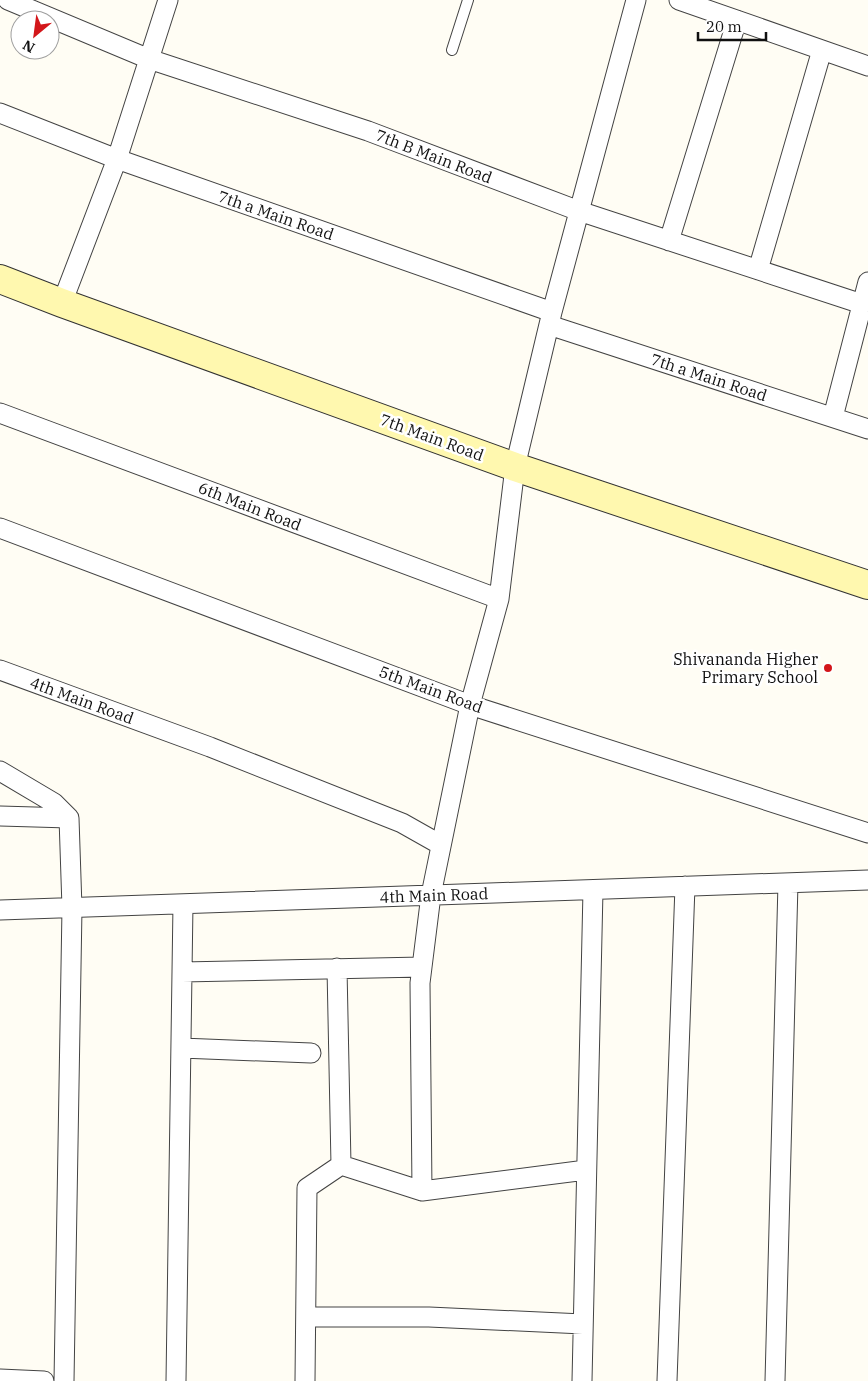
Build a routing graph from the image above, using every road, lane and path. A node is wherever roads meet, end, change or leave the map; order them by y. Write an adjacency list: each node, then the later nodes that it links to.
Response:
1 (8, 0): 9 (street, 7th B Main Road)
2 (168, 0): 9 (street)
3 (468, 0): 7 (lane)
4 (636, 0): 13 (street)
5 (679, 0): 6 (street)
6 (737, 20): 8 (street); 14 (street)
7 (452, 50)
8 (822, 50): 10 (street); 15 (street)
9 (149, 59): 12 (street); 13 (street, 7th B Main Road)
10 (868, 66)
11 (0, 114): 12 (street, 7th a Main Road)
12 (117, 159): 18 (street); 20 (street, 7th a Main Road)
13 (579, 211): 14 (street, 7th B Main Road); 20 (street)
14 (669, 241): 15 (street, 7th B Main Road)
15 (758, 270): 19 (street, 7th B Main Road)
16 (0, 279): 18 (street, 7th Main Road)
17 (868, 282): 19 (street)
18 (62, 303): 24 (street, 7th Main Road)
19 (862, 304): 22 (street)
20 (551, 319): 22 (street, 7th a Main Road); 24 (street)
21 (0, 412): 27 (street, 6th Main Road)
22 (833, 417): 23 (street, 7th a Main Road)
23 (868, 429)
24 (516, 467): 26 (street, 7th Main Road); 27 (street)
25 (0, 528): 29 (street, 5th Main Road)
26 (868, 584)
27 (499, 599): 29 (street)
28 (0, 670): 34 (street, 4th Main Road)
29 (470, 705): 33 (street, 5th Main Road); 34 (street)
30 (0, 771): 32 (street)
31 (0, 816): 32 (street)
32 (69, 818): 41 (street)
33 (868, 833)
34 (441, 845): 39 (street)
35 (868, 880): 36 (street, 4th Main Road)
36 (788, 883): 37 (street, 4th Main Road); 60 (street)
37 (685, 886): 38 (street, 4th Main Road); 59 (street)
38 (593, 890): 39 (street, 4th Main Road); 49 (street)
39 (431, 895): 40 (street, 4th Main Road); 43 (street)
40 (183, 904): 41 (street, 4th Main Road); 45 (street)
41 (72, 908): 42 (street, 4th Main Road); 55 (street)
42 (0, 910)
43 (422, 967): 44 (street); 50 (street)
44 (337, 968): 45 (street); 48 (street)
45 (182, 972): 46 (street)
46 (181, 1048): 47 (street); 56 (street)
47 (311, 1053)
48 (341, 1165): 50 (street); 51 (street)
49 (586, 1170): 50 (street); 52 (street)
50 (422, 1191)
51 (306, 1317): 52 (street); 57 (street)
52 (583, 1324): 58 (street)
53 (0, 1379): 54 (street)
54 (44, 1381)
55 (64, 1381)
56 (176, 1381)
57 (305, 1381)
58 (582, 1381)
59 (667, 1381)
60 (775, 1381)

